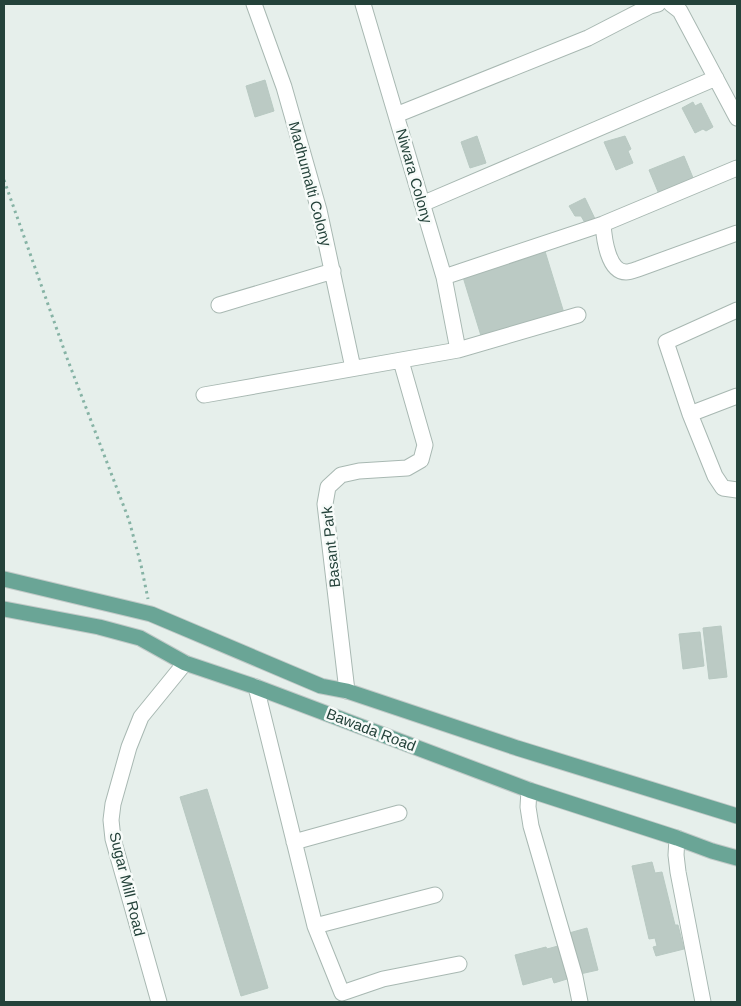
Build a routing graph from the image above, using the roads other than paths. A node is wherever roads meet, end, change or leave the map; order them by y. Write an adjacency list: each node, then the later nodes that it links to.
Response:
1 (254, 4): 12 (street, Madhumalti Colony)
2 (364, 4): 6 (street, Niwara Colony)
3 (658, 4): 6 (street)
4 (670, 4): 5 (street)
5 (716, 78): 7 (street); 9 (street)
6 (396, 115): 9 (street, Niwara Colony)
7 (737, 118)
8 (737, 168): 10 (street)
9 (422, 204): 13 (street, Niwara Colony)
10 (603, 224): 11 (street); 13 (street)
11 (737, 233)
12 (333, 271): 14 (street); 19 (street, Madhumalti Colony)
13 (444, 277): 17 (street, Niwara Colony)
14 (219, 305)
15 (737, 310): 22 (street)
16 (578, 315): 17 (street)
17 (458, 350): 18 (street)
18 (401, 360): 19 (street); 28 (street, Basant Park)
19 (353, 368): 20 (street)
20 (204, 395)
21 (737, 396): 22 (street)
22 (690, 414): 23 (street)
23 (737, 490)
24 (4, 579): 28 (main road, Bawada Road)
25 (4, 609): 26 (main road, Bawada Road)
26 (185, 663): 27 (main road, Bawada Road); 39 (street, Sugar Mill Road)
27 (256, 687): 29 (main road, Bawada Road); 33 (street)
28 (347, 691): 31 (main road, Bawada Road)
29 (529, 790): 32 (main road, Bawada Road); 40 (street)
30 (399, 813): 33 (street)
31 (737, 816)
32 (677, 838): 34 (main road, Bawada Road); 41 (street)
33 (294, 842): 36 (street)
34 (737, 858)
35 (435, 895): 36 (street)
36 (315, 926): 38 (street)
37 (459, 964): 38 (street)
38 (343, 998)
39 (159, 1002)
40 (580, 1002)
41 (703, 1002)

